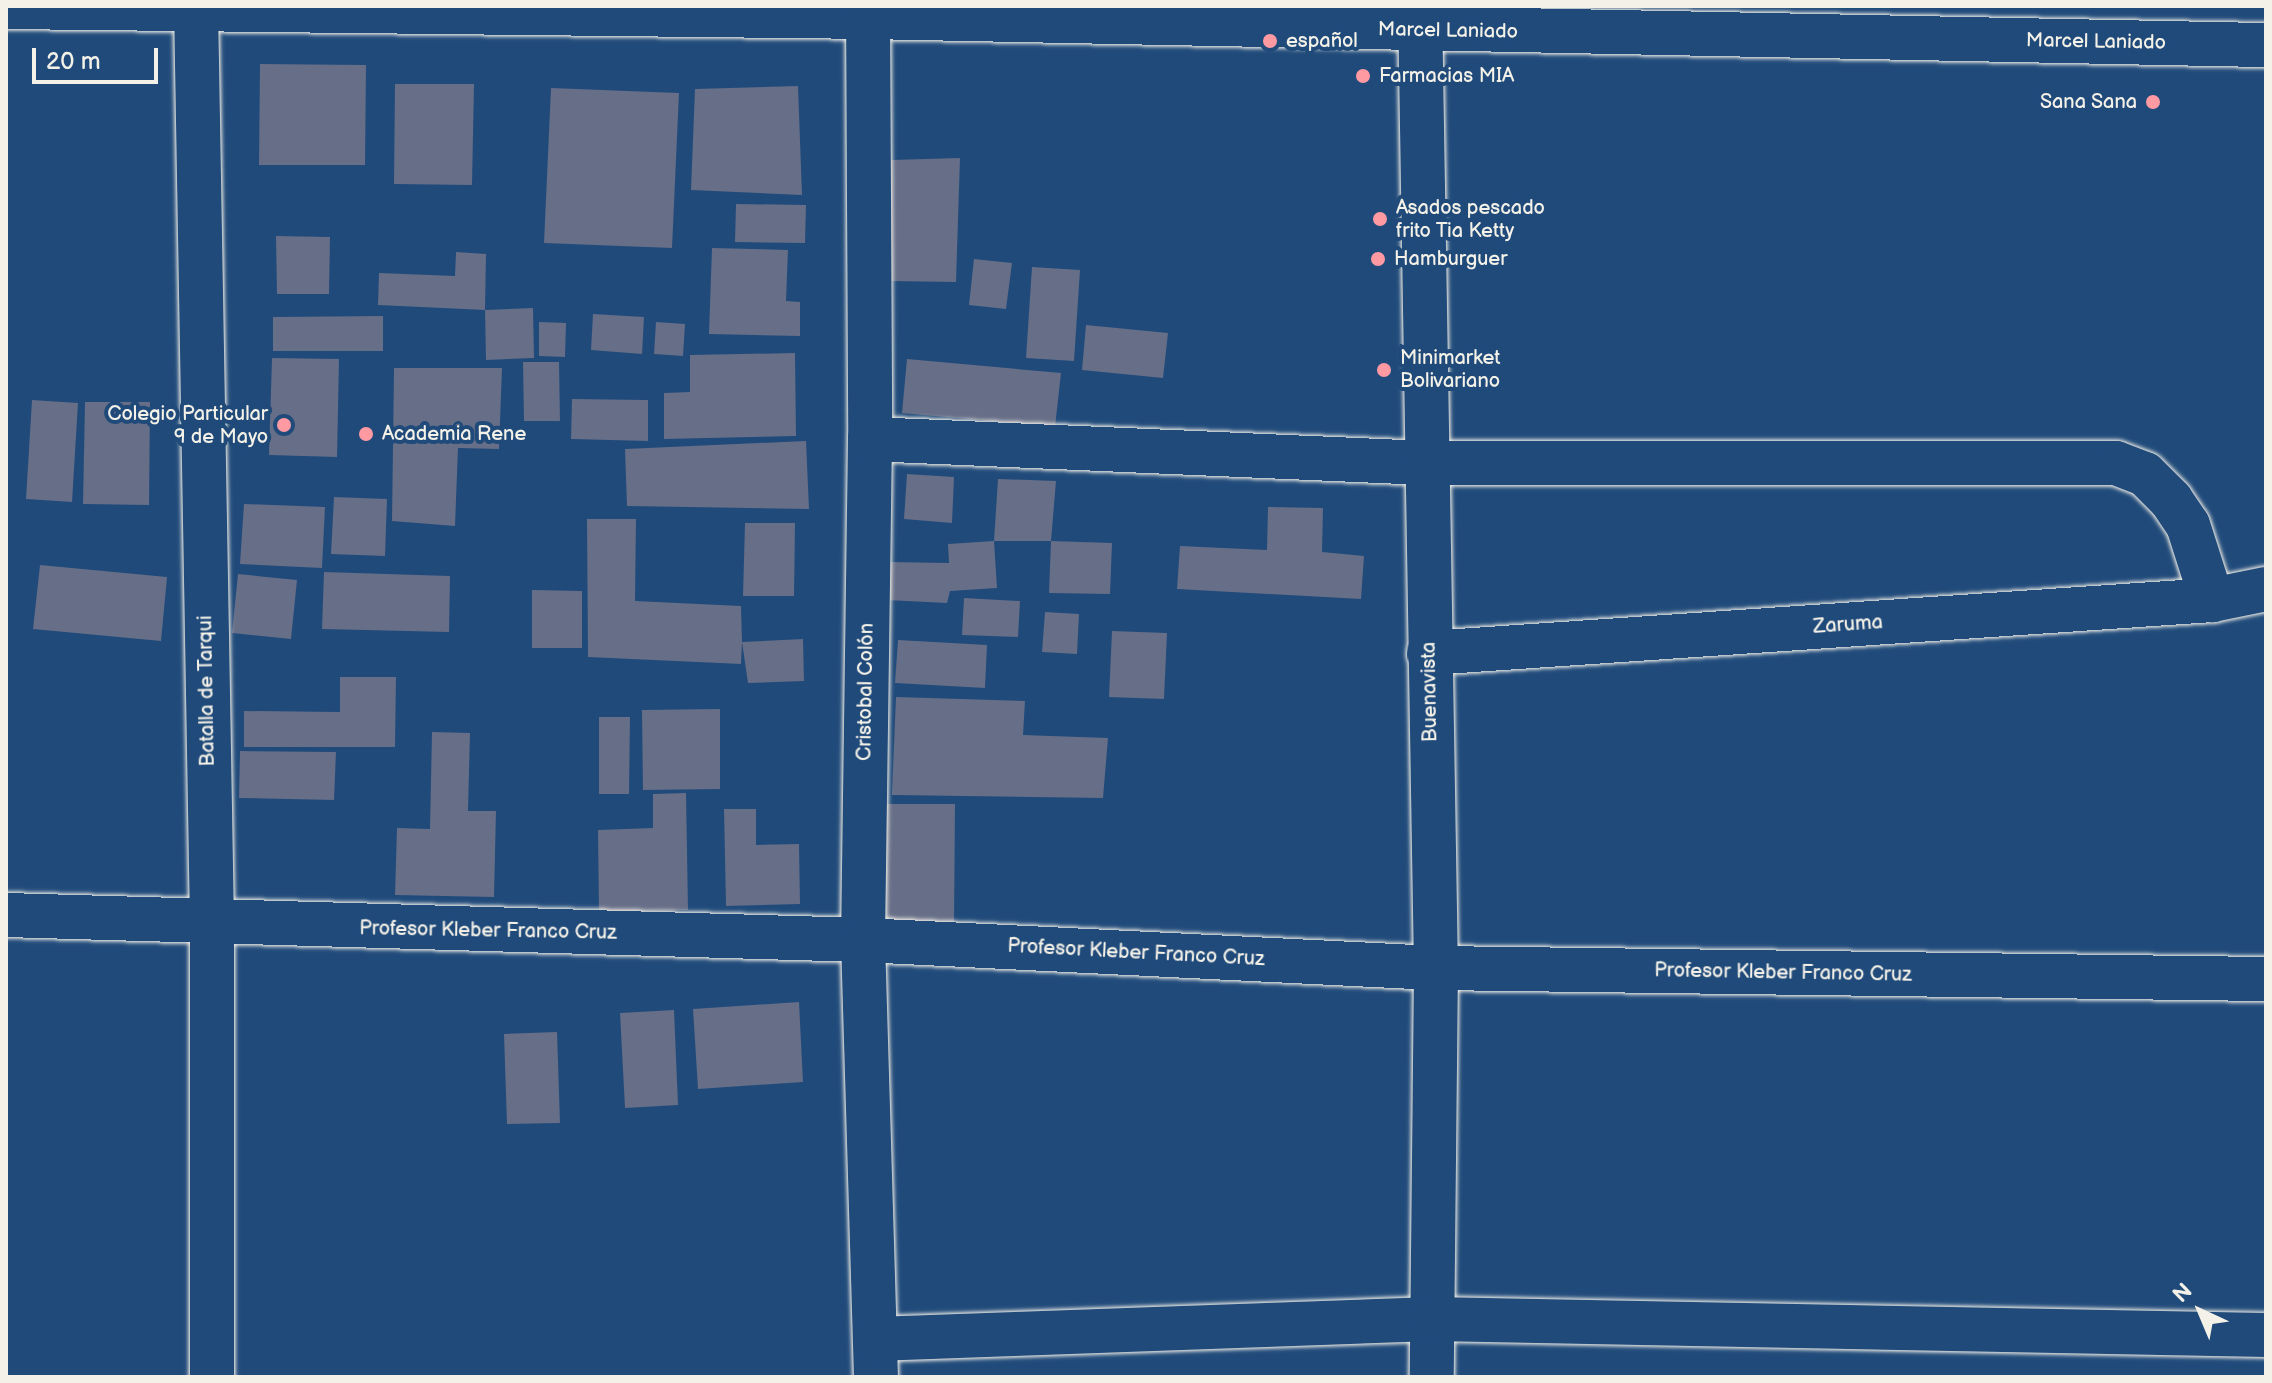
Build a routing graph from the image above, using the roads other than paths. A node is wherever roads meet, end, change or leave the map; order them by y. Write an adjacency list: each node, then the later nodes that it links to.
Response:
1 (6, 7): 2 (street, Marcel Laniado)
2 (196, 9): 3 (street, Marcel Laniado); 12 (street, Batalla de Tarqui)
3 (868, 12): 4 (street, Marcel Laniado); 6 (street, Cristobal Colón)
4 (1420, 18): 5 (street, Marcel Laniado); 7 (street, Buenavista)
5 (2266, 45)
6 (870, 439): 7 (street); 13 (street, Cristobal Colón)
7 (1427, 463): 9 (street); 10 (street, Buenavista)
8 (2266, 589): 9 (street, Zaruma)
9 (2212, 600): 10 (street, Zaruma)
10 (1429, 653): 14 (street, Buenavista)
11 (6, 915): 12 (street, Profesor Kleber Franco Cruz)
12 (212, 924): 13 (street, Profesor Kleber Franco Cruz); 19 (street, Batalla de Tarqui)
13 (863, 940): 14 (street, Profesor Kleber Franco Cruz); 18 (street, Cristobal Colón)
14 (1436, 968): 15 (street, Profesor Kleber Franco Cruz); 16 (street, Buenavista)
15 (2266, 979)
16 (1433, 1319): 17 (street); 18 (street); 20 (street, Buenavista)
17 (2266, 1335)
18 (875, 1358)
19 (212, 1377)
20 (1432, 1377)

